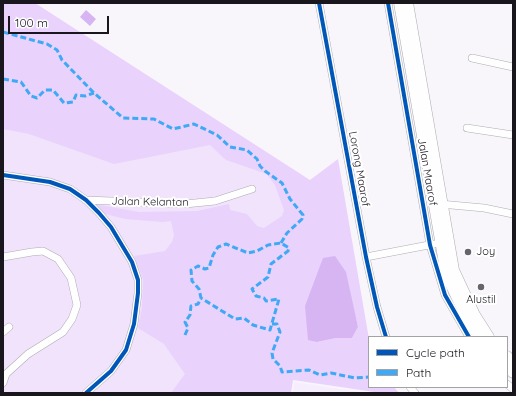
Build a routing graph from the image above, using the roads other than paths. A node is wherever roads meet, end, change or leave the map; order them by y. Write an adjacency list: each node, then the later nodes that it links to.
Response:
1 (319, 3): 16 (street, Lorong Maarof)
2 (388, 3): 14 (street, Jalan Maarof)
3 (399, 3): 12 (main road, Jalan Maarof)
4 (408, 3): 12 (main road, Jalan Maarof)
5 (472, 58): 6 (street)
6 (513, 67)
7 (467, 128): 8 (street)
8 (513, 134)
9 (3, 175): 11 (street, Jalan Kelantan)
10 (252, 189): 11 (street, Jalan Kelantan)
11 (86, 200): 24 (street)
12 (438, 204): 13 (street); 14 (main road, Jalan Maarof)
13 (513, 214)
14 (439, 243): 16 (street); 20 (street, Jalan Maarof); 21 (main road, Jalan Maarof); 22 (main road, Jalan Maarof)
15 (3, 257): 23 (street)
16 (366, 257): 19 (street, Lorong Maarof)
17 (9, 327): 18 (street)
18 (3, 332)
19 (386, 336)
20 (468, 336)
21 (478, 336)
22 (488, 336)
23 (3, 383)
24 (86, 393)

